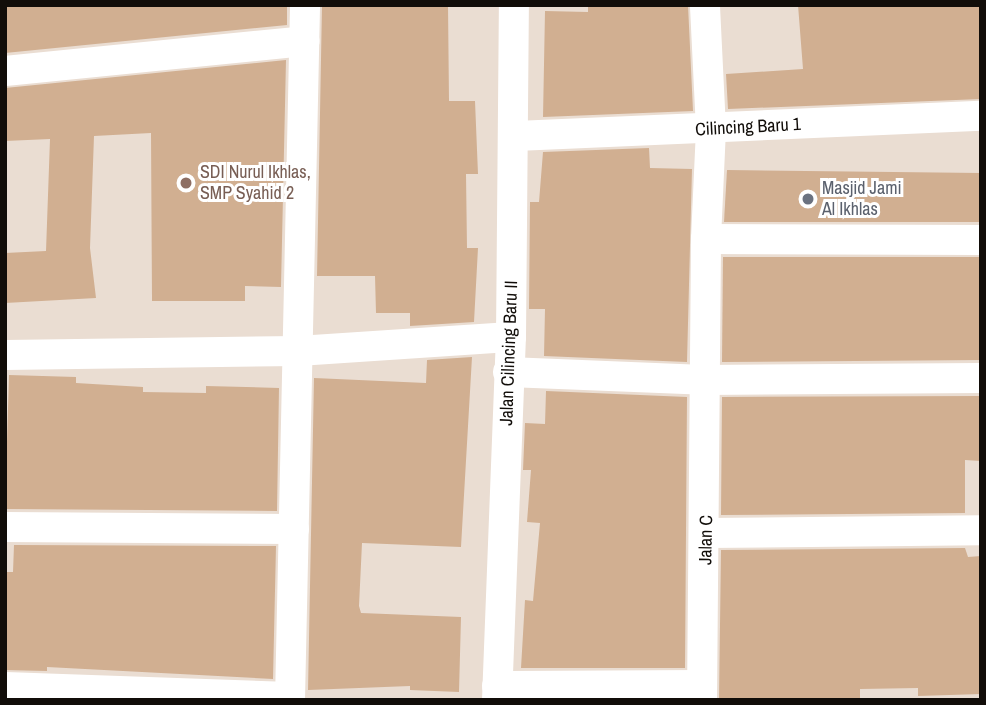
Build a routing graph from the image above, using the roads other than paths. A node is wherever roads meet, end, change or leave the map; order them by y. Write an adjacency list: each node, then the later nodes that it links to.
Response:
1 (305, 5): 4 (street)
2 (514, 5): 8 (street, Jalan Cilincing Baru II)
3 (705, 5): 7 (street, Jalan C)
4 (304, 41): 5 (street); 12 (street)
5 (5, 71)
6 (981, 116): 7 (street, Cilincing Baru 1)
7 (711, 129): 8 (street, Cilincing Baru 1); 9 (street, Jalan C)
8 (516, 136): 11 (street, Jalan Cilincing Baru II)
9 (706, 239): 10 (street); 16 (street, Jalan C)
10 (981, 240)
11 (511, 337): 12 (street); 14 (street, Jalan Cilincing Baru II)
12 (298, 351): 13 (street); 18 (street)
13 (5, 355)
14 (508, 372): 16 (street); 23 (street, Jalan Cilincing Baru II)
15 (981, 378): 16 (street)
16 (704, 380): 20 (street, Jalan C)
17 (5, 527): 18 (street)
18 (294, 529): 24 (street)
19 (981, 530): 20 (street)
20 (707, 533): 22 (street, Jalan C)
21 (5, 687): 24 (street)
22 (702, 692): 23 (street)
23 (497, 693)
24 (290, 698)

